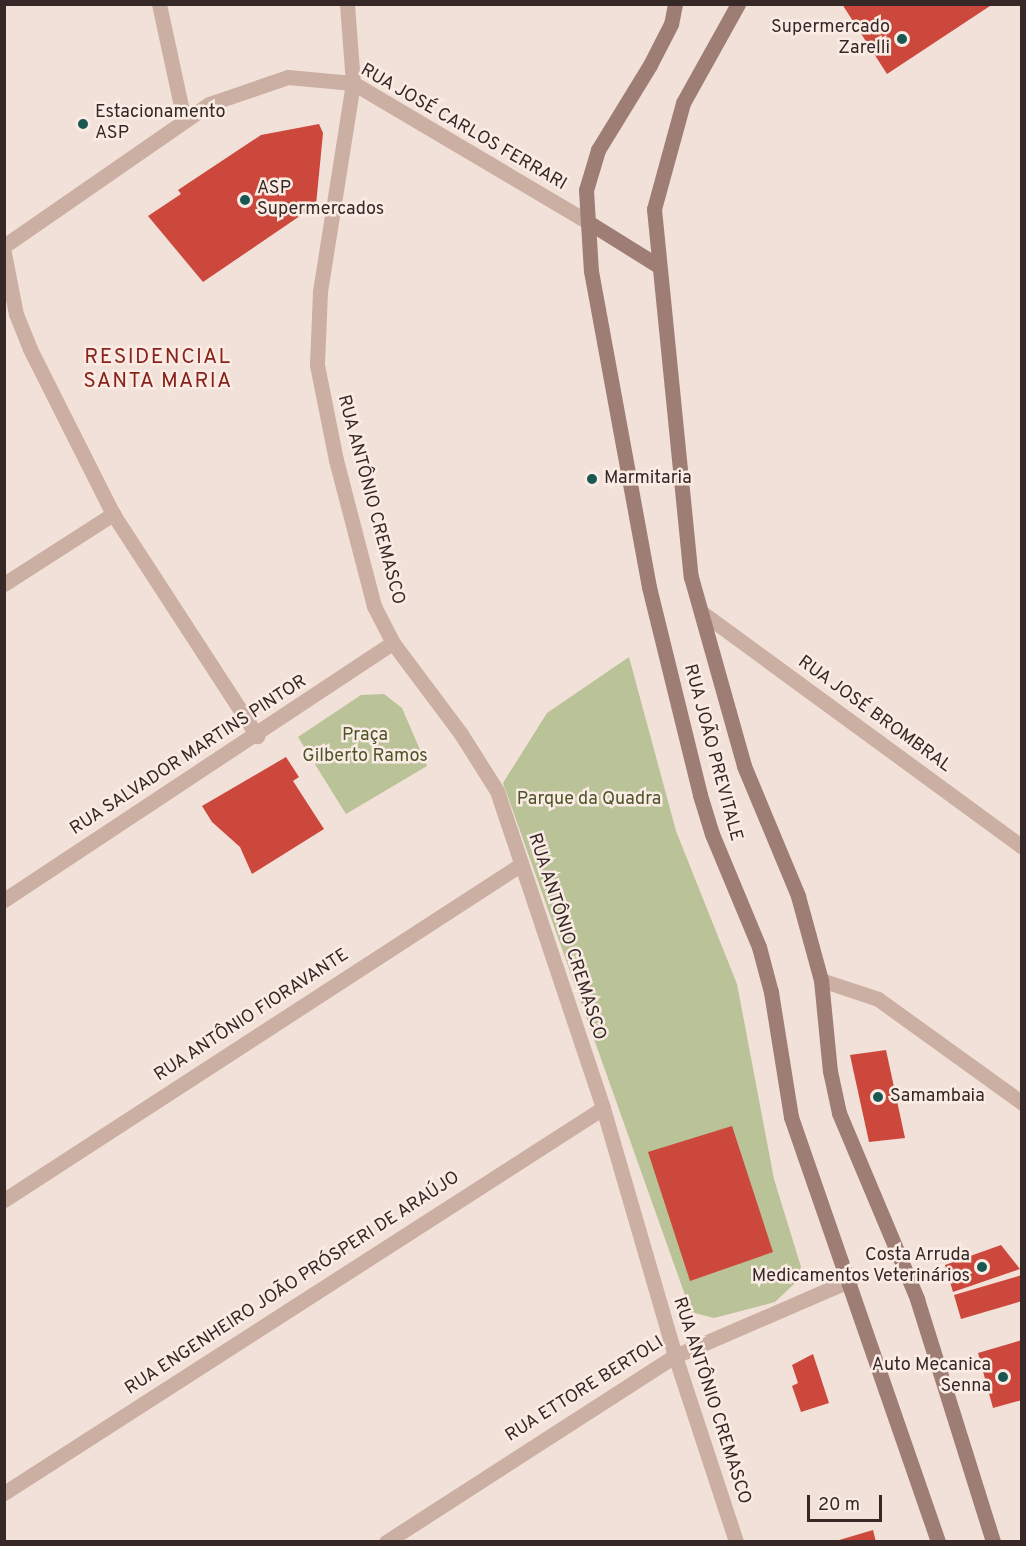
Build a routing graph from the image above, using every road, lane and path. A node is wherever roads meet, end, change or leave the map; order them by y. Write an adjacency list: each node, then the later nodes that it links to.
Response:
1 (159, 4): 6 (street)
2 (347, 4): 5 (street, RUA ANTÔNIO CREMASCO)
3 (675, 4): 7 (main road, RUA JOÃO PREVITALE)
4 (736, 5): 10 (main road, RUA JOÃO PREVITALE)
5 (353, 83): 6 (street, RUA JOSÉ CARLOS FERRARI); 7 (street, RUA JOSÉ CARLOS FERRARI); 14 (street, RUA ANTÔNIO CREMASCO)
6 (184, 120): 8 (street, RUA JOSÉ CARLOS FERRARI)
7 (588, 222): 10 (main road); 23 (main road, RUA JOÃO PREVITALE)
8 (4, 246)
9 (4, 253): 11 (street)
10 (657, 265): 13 (main road, RUA JOÃO PREVITALE)
11 (113, 514): 12 (street); 15 (street)
12 (4, 584)
13 (704, 614): 16 (street, RUA JOSÉ BROMBRAL); 19 (main road, RUA JOÃO PREVITALE)
14 (393, 643): 15 (street, RUA SALVADOR MARTINS PINTOR); 17 (street, RUA ANTÔNIO CREMASCO)
15 (257, 735): 18 (street, RUA SALVADOR MARTINS PINTOR)
16 (1022, 847)
17 (520, 865): 21 (street, RUA ANTÔNIO CREMASCO); 22 (street, RUA ANTÔNIO FIORAVANTE)
18 (4, 900)
19 (820, 980): 20 (street); 29 (main road, RUA JOÃO PREVITALE)
20 (1022, 1102)
21 (603, 1108): 24 (street, RUA ANTÔNIO CREMASCO); 25 (street, RUA ENGENHEIRO JOÃO PRÓSPERI DE ARAÚJO)
22 (4, 1200)
23 (851, 1280): 24 (street, RUA ETTORE BERTOLI); 28 (main road, RUA JOÃO PREVITALE)
24 (675, 1356): 26 (street, RUA ETTORE BERTOLI); 27 (street, RUA ANTÔNIO CREMASCO)
25 (4, 1492)
26 (386, 1542)
27 (736, 1542)
28 (938, 1542)
29 (993, 1542)

